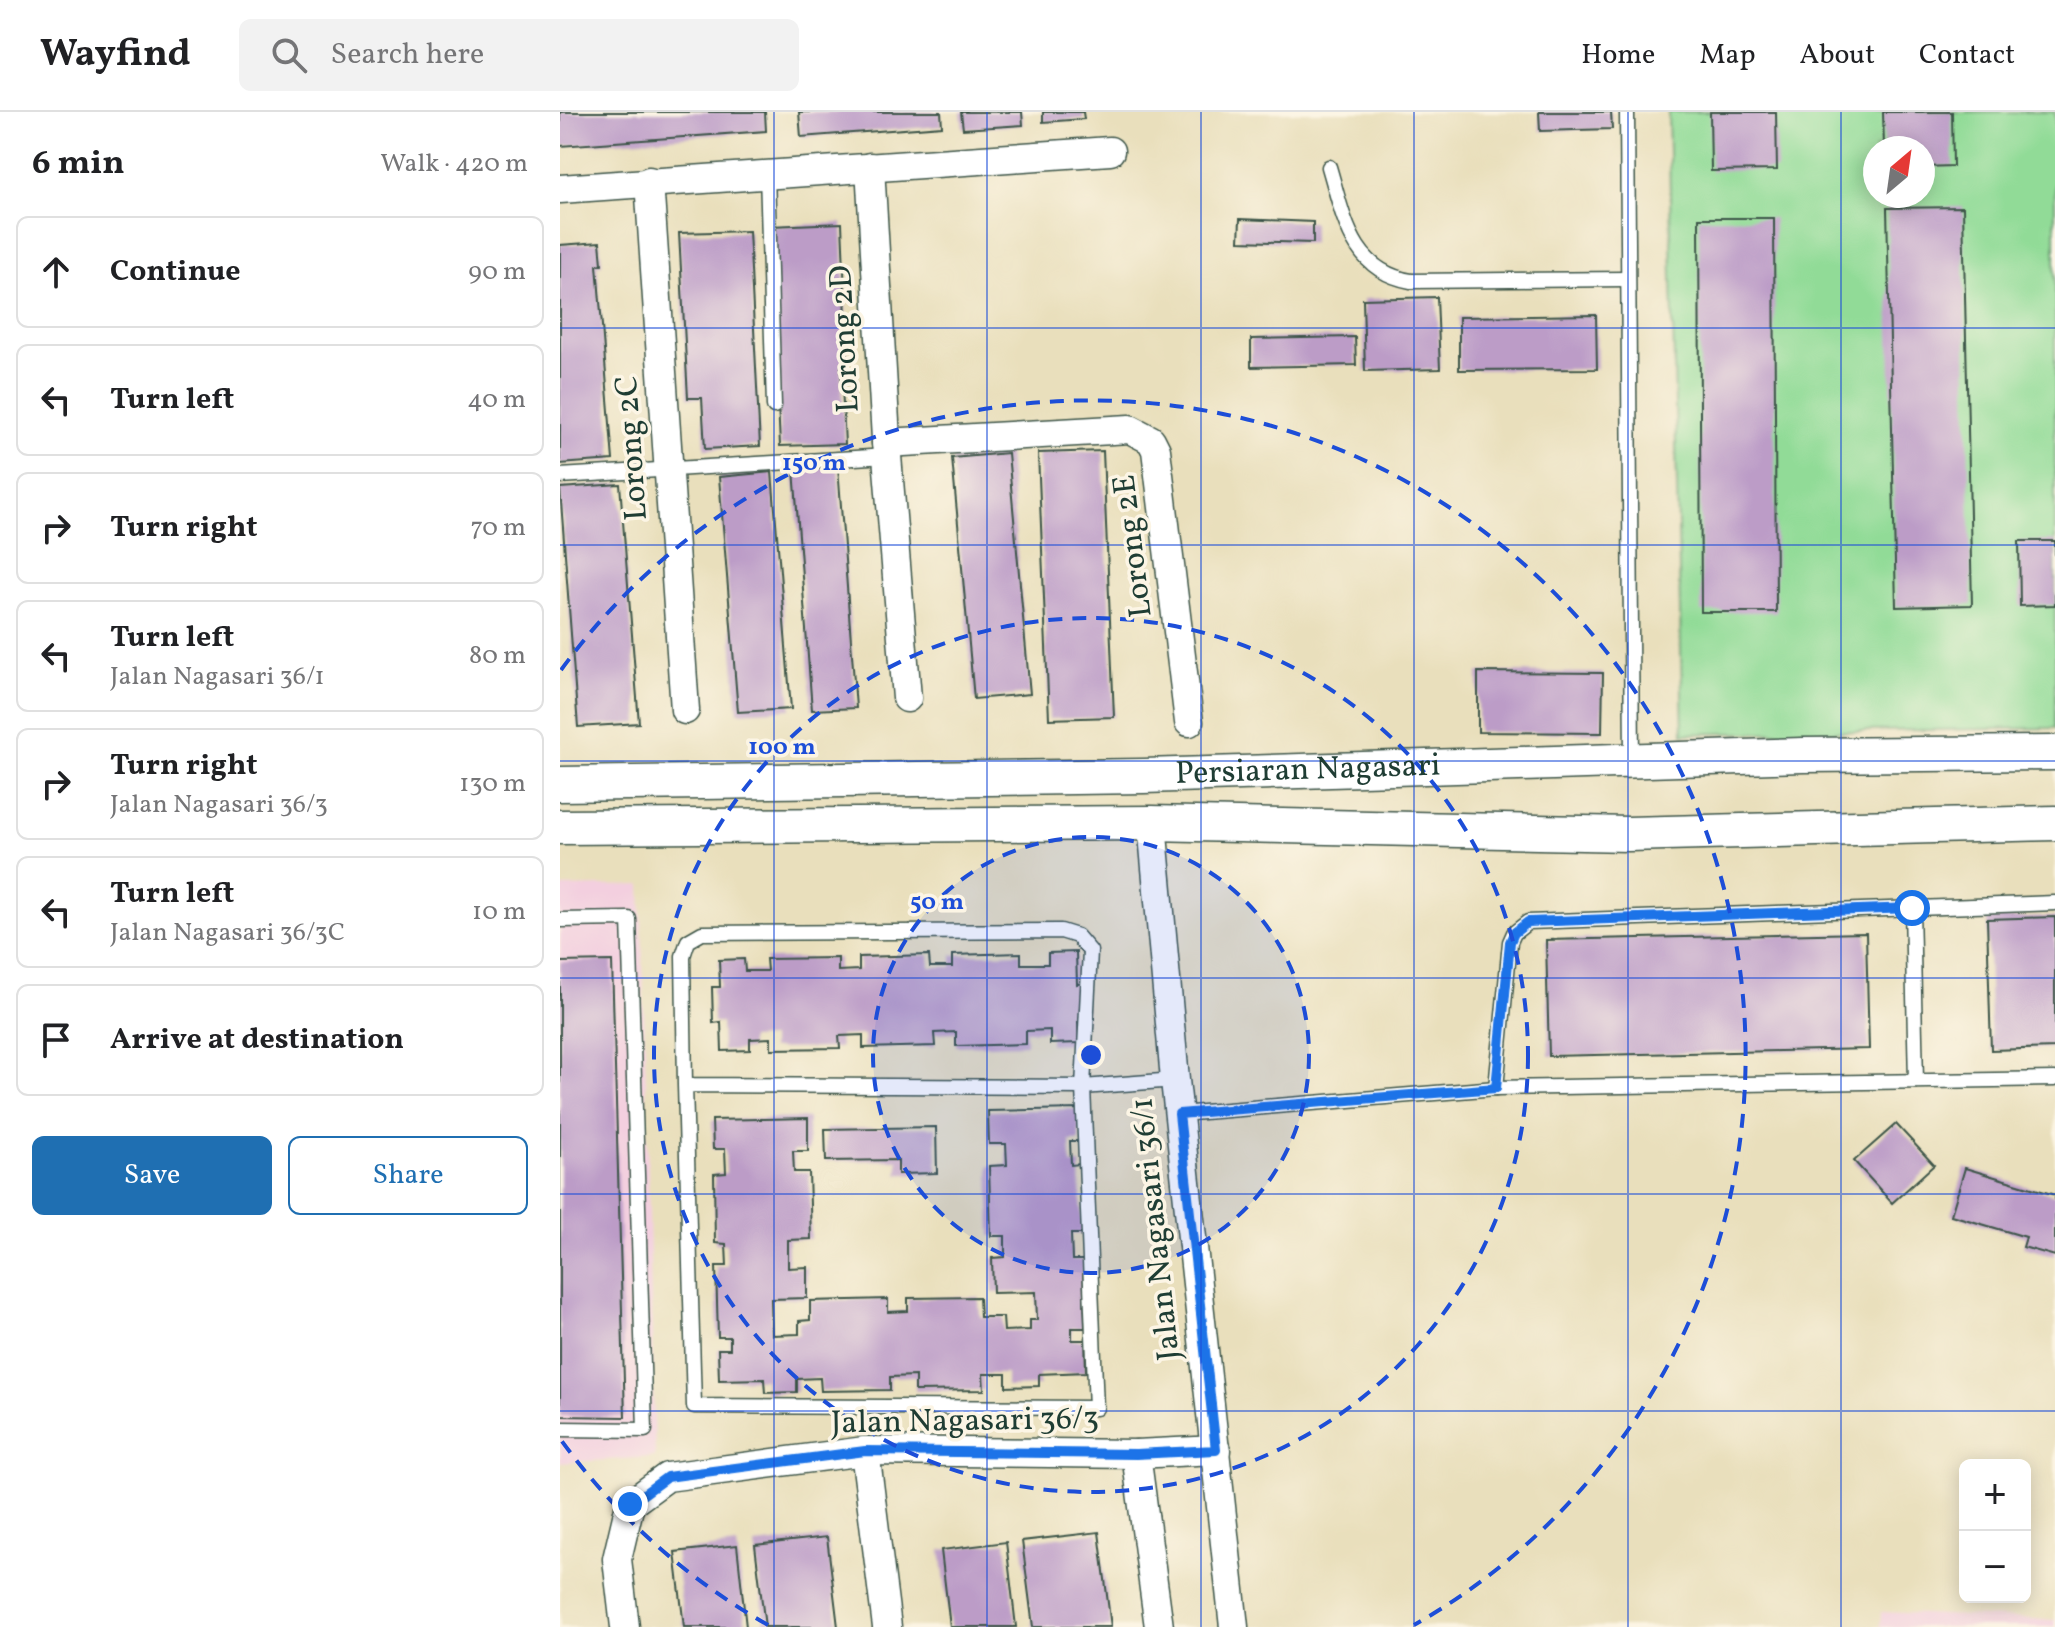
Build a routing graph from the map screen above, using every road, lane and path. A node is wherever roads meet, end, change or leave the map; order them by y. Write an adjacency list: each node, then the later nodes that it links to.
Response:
1 (1627, 112): 8 (lane)
2 (1110, 151): 3 (street)
3 (870, 167): 5 (street); 10 (street, Lorong 2D)
4 (1329, 167): 8 (lane)
5 (767, 173): 6 (street); 9 (lane)
6 (649, 181): 7 (street); 11 (street, Lorong 2C)
7 (560, 189)
8 (1627, 279): 17 (lane)
9 (774, 406)
10 (886, 450): 11 (lane); 13 (street, Lorong 2D); 15 (street, Lorong 2E)
11 (668, 469): 12 (lane); 14 (street, Lorong 2C)
12 (560, 476)
13 (907, 698)
14 (685, 710)
15 (1189, 722)
16 (2055, 753): 17 (street, Persiaran Nagasari)
17 (1632, 761): 18 (street, Persiaran Nagasari)
18 (560, 784)
19 (1152, 823): 20 (street, Persiaran Nagasari); 21 (street, Persiaran Nagasari); 26 (street, Jalan Nagasari 36/1)
20 (2055, 823)
21 (560, 827)
22 (2055, 903): 23 (lane)
23 (1912, 908): 27 (lane); 30 (lane)
24 (560, 920): 32 (lane)
25 (2055, 1079): 27 (lane)
26 (1175, 1080): 29 (lane); 31 (street, Jalan Nagasari 36/1)
27 (1916, 1081): 30 (lane)
28 (685, 1085): 29 (lane); 29 (lane); 29 (lane)
29 (1083, 1087)
30 (1496, 1088): 31 (lane)
31 (1179, 1114): 33 (street, Jalan Nagasari 36/1)
32 (560, 1429)
33 (1216, 1450): 35 (street, Jalan Nagasari 36/3); 39 (street, Jalan Nagasari 36/1)
34 (865, 1451): 35 (street, Jalan Nagasari 36/3); 36 (street, Jalan Nagasari 36/3); 37 (street)
35 (1136, 1454): 38 (street)
36 (625, 1627)
37 (887, 1627)
38 (1159, 1627)
39 (1234, 1627)

